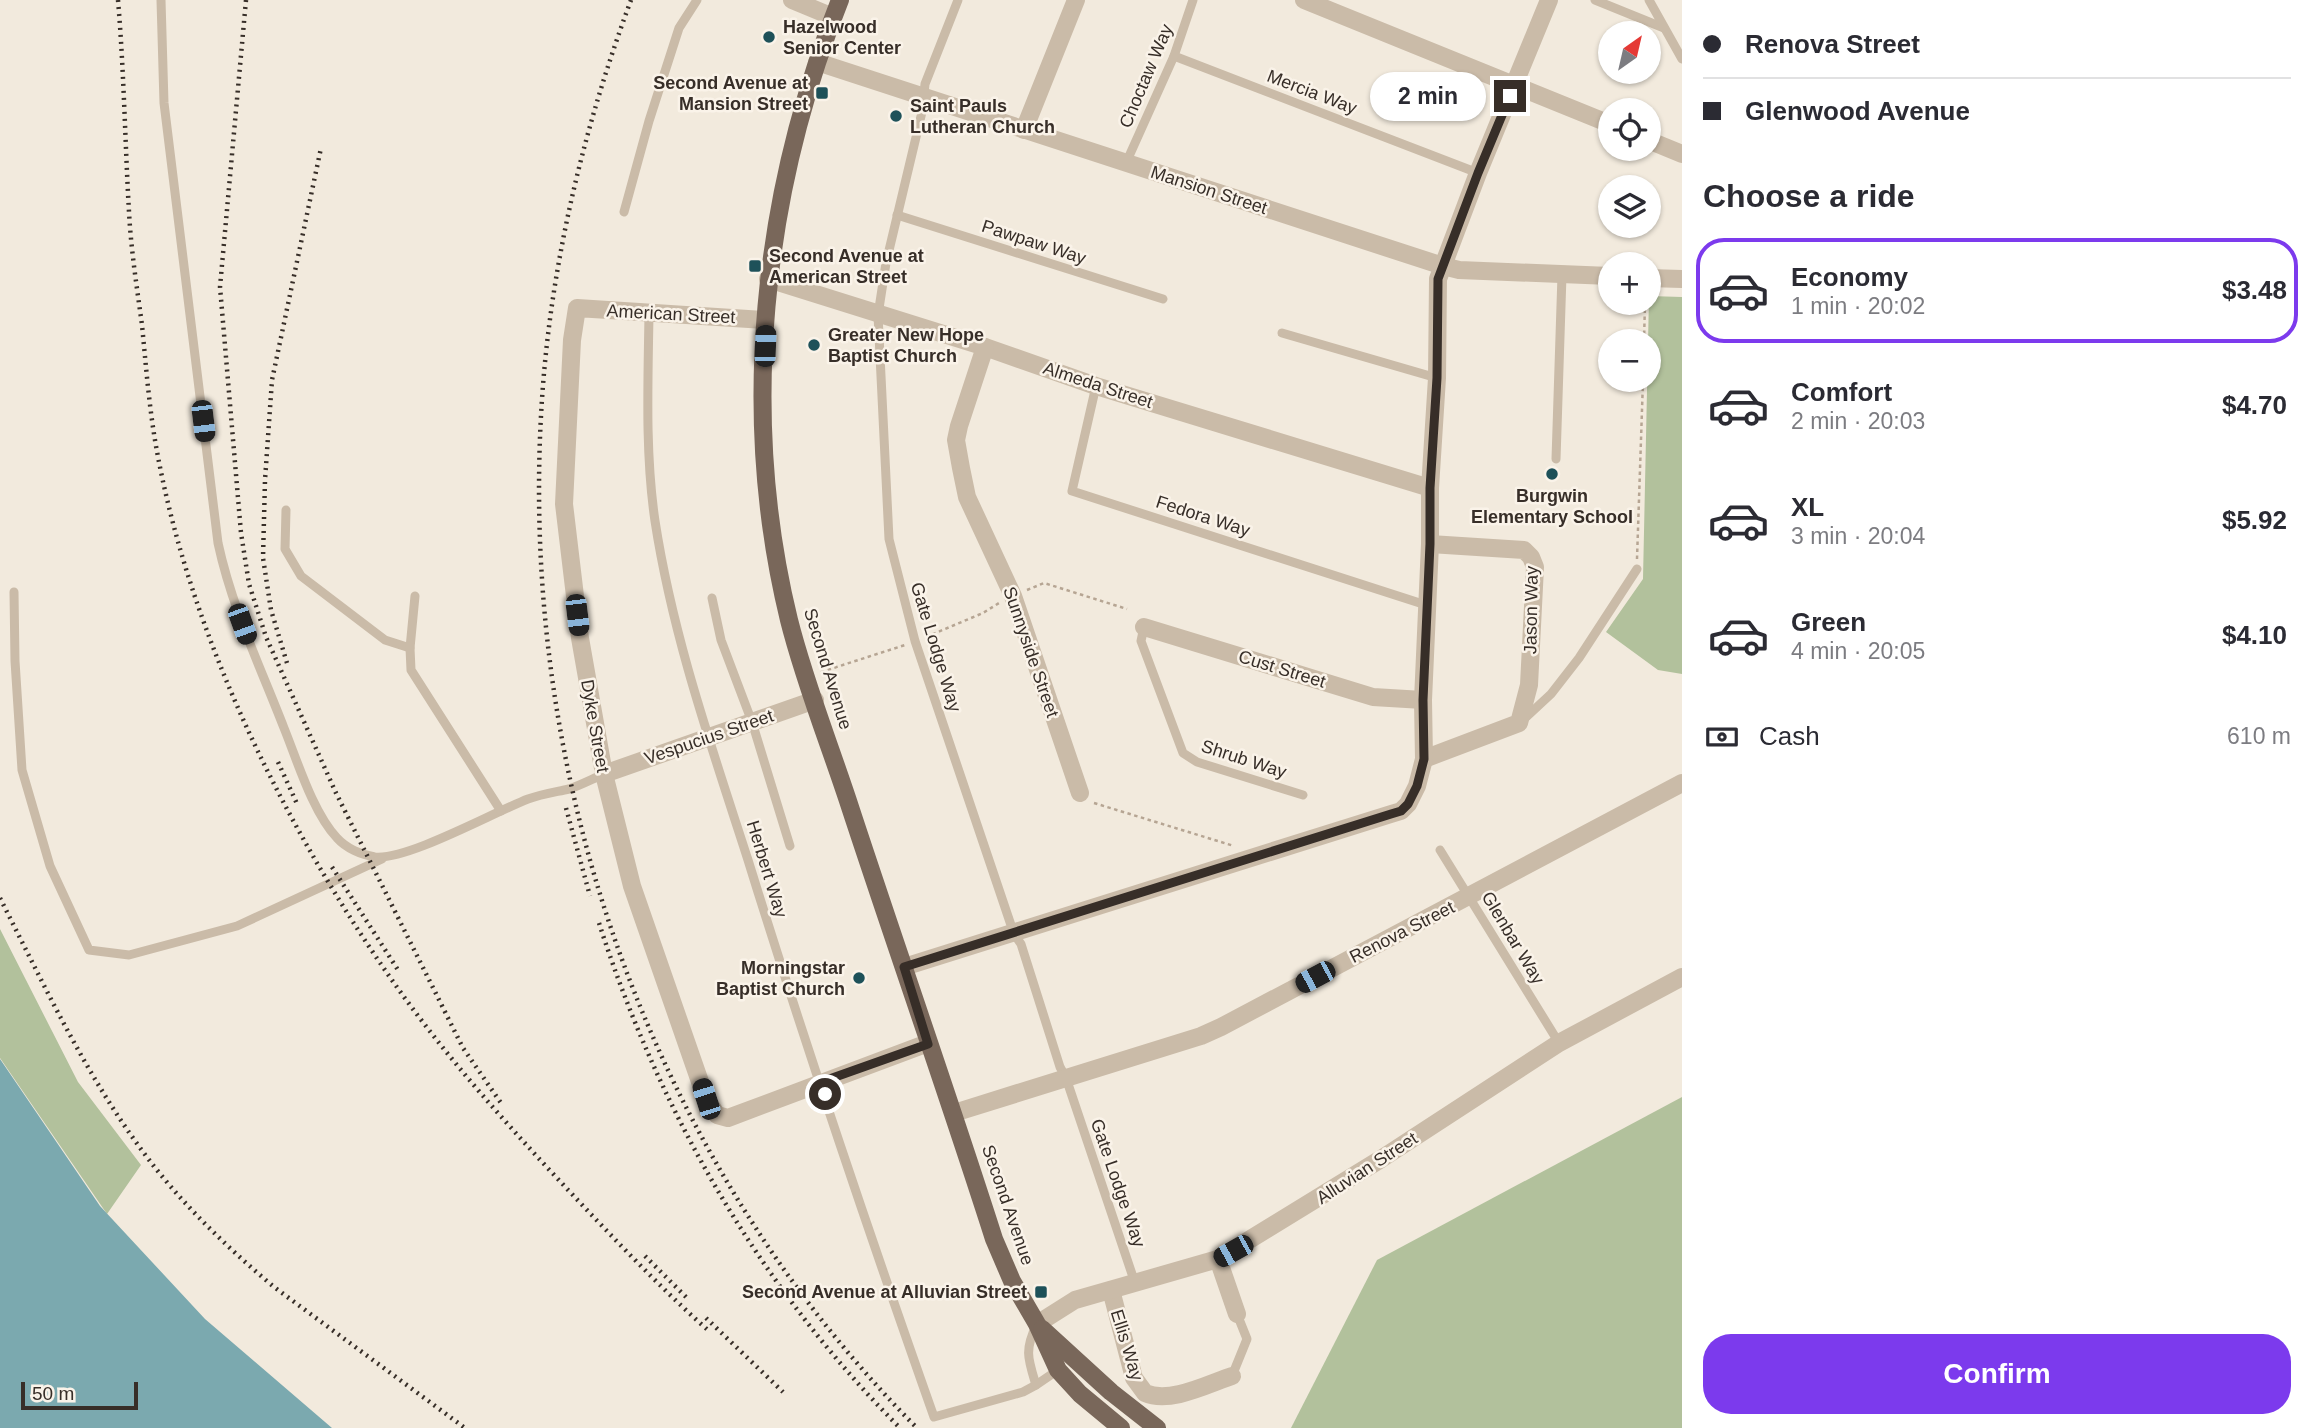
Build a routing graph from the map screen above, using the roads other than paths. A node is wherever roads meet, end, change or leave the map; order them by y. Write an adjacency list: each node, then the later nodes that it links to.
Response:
1 (161, 0): 66 (lane)
2 (697, 0): 25 (lane)
3 (792, 0): 12 (street)
4 (840, 0): 12 (main road, Second Avenue)
5 (958, 0): 18 (lane, Gate Lodge Way)
6 (1076, 0): 20 (street)
7 (1193, 0): 14 (lane, Choctaw Way)
8 (1304, 0): 17 (street)
9 (1549, 0): 17 (street)
10 (1595, 0): 13 (lane)
11 (1649, 0): 13 (lane)
12 (833, 17): 16 (main road, Second Avenue)
13 (1664, 27): 15 (lane)
14 (1174, 56): 23 (lane, Choctaw Way); 24 (lane, Mercia Way)
15 (1682, 59)
16 (817, 62): 18 (street, Mansion Street); 31 (main road, Second Avenue)
17 (1515, 85): 19 (street); 24 (street)
18 (923, 98): 20 (street, Mansion Street); 26 (lane, Gate Lodge Way)
19 (1598, 119)
20 (1024, 130): 23 (street, Mansion Street)
21 (1661, 145): 22 (street)
22 (1682, 154)
23 (1126, 163): 27 (street, Mansion Street)
24 (1478, 173): 27 (street)
25 (624, 212)
26 (897, 215): 33 (lane, Pawpaw Way); 36 (lane, Gate Lodge Way)
27 (1443, 266): 28 (street, Mansion Street); 40 (street)
28 (1562, 275): 29 (street, Mansion Street); 42 (lane)
29 (1598, 276)
30 (1661, 278): 32 (street)
31 (768, 279): 36 (street, Almeda Street); 37 (main road, Second Avenue)
32 (1682, 279)
33 (1163, 299)
34 (577, 308): 35 (street, American Street); 59 (street, Dyke Street)
35 (649, 314): 37 (street, American Street); 57 (lane, Herbert Way)
36 (878, 315): 39 (street, Almeda Street); 68 (lane, Gate Lodge Way)
37 (765, 320): 53 (main road, Second Avenue)
38 (1282, 333): 40 (lane)
39 (985, 347): 41 (street, Almeda Street); 61 (street, Sunnyside Street)
40 (1437, 378): 43 (street)
41 (1096, 386): 43 (street, Almeda Street); 50 (lane, Fedora Way)
42 (1556, 458)
43 (1430, 488): 45 (street)
44 (286, 510): 52 (lane)
45 (1430, 544): 50 (street); 56 (street, Jason Way)
46 (1637, 569): 56 (lane)
47 (14, 592): 66 (lane)
48 (415, 596): 52 (lane)
49 (712, 598): 55 (lane)
50 (1426, 605): 54 (street)
51 (1144, 627): 54 (street, Cust Street); 62 (lane, Shrub Way)
52 (410, 648): 63 (lane)
53 (814, 700): 55 (street, Vespucius Street); 69 (main road, Second Avenue)
54 (1423, 700): 58 (street)
55 (752, 722): 57 (street, Vespucius Street); 64 (lane)
56 (1519, 723): 58 (street)
57 (709, 736): 59 (street, Vespucius Street); 74 (lane, Herbert Way)
58 (1424, 759): 68 (street)
59 (604, 774): 63 (lane); 74 (street, Dyke Street)
60 (1682, 783): 67 (street, Renova Street)
61 (1080, 793)
62 (1303, 795)
63 (500, 811): 66 (lane)
64 (790, 846)
65 (1440, 850): 67 (lane, Glenbar Way)
66 (387, 856)
67 (1469, 897): 71 (lane, Glenbar Way); 73 (street, Renova Street)
68 (1014, 934): 69 (street); 73 (lane, Gate Lodge Way)
69 (904, 967): 72 (main road, Second Avenue)
70 (1682, 977): 71 (street, Alluvian Street)
71 (1559, 1043): 76 (street, Alluvian Street)
72 (928, 1044): 74 (street); 75 (main road, Second Avenue)
73 (1066, 1078): 75 (street, Renova Street); 77 (lane, Gate Lodge Way)
74 (821, 1082): 83 (lane, Herbert Way)
75 (954, 1113): 80 (main road, Second Avenue)
76 (1218, 1259): 77 (street, Alluvian Street); 79 (street)
77 (1135, 1283): 78 (street, Alluvian Street)
78 (1111, 1290): 80 (street, Alluvian Street); 82 (street, Ellis Way)
79 (1237, 1314): 82 (lane)
80 (1037, 1325): 81 (main road, Second Avenue); 83 (lane); 85 (main road, Second Avenue)
81 (1058, 1370): 83 (lane); 84 (main road, Second Avenue)
82 (1232, 1376)
83 (1036, 1385)
84 (1121, 1428)
85 (1157, 1428)

